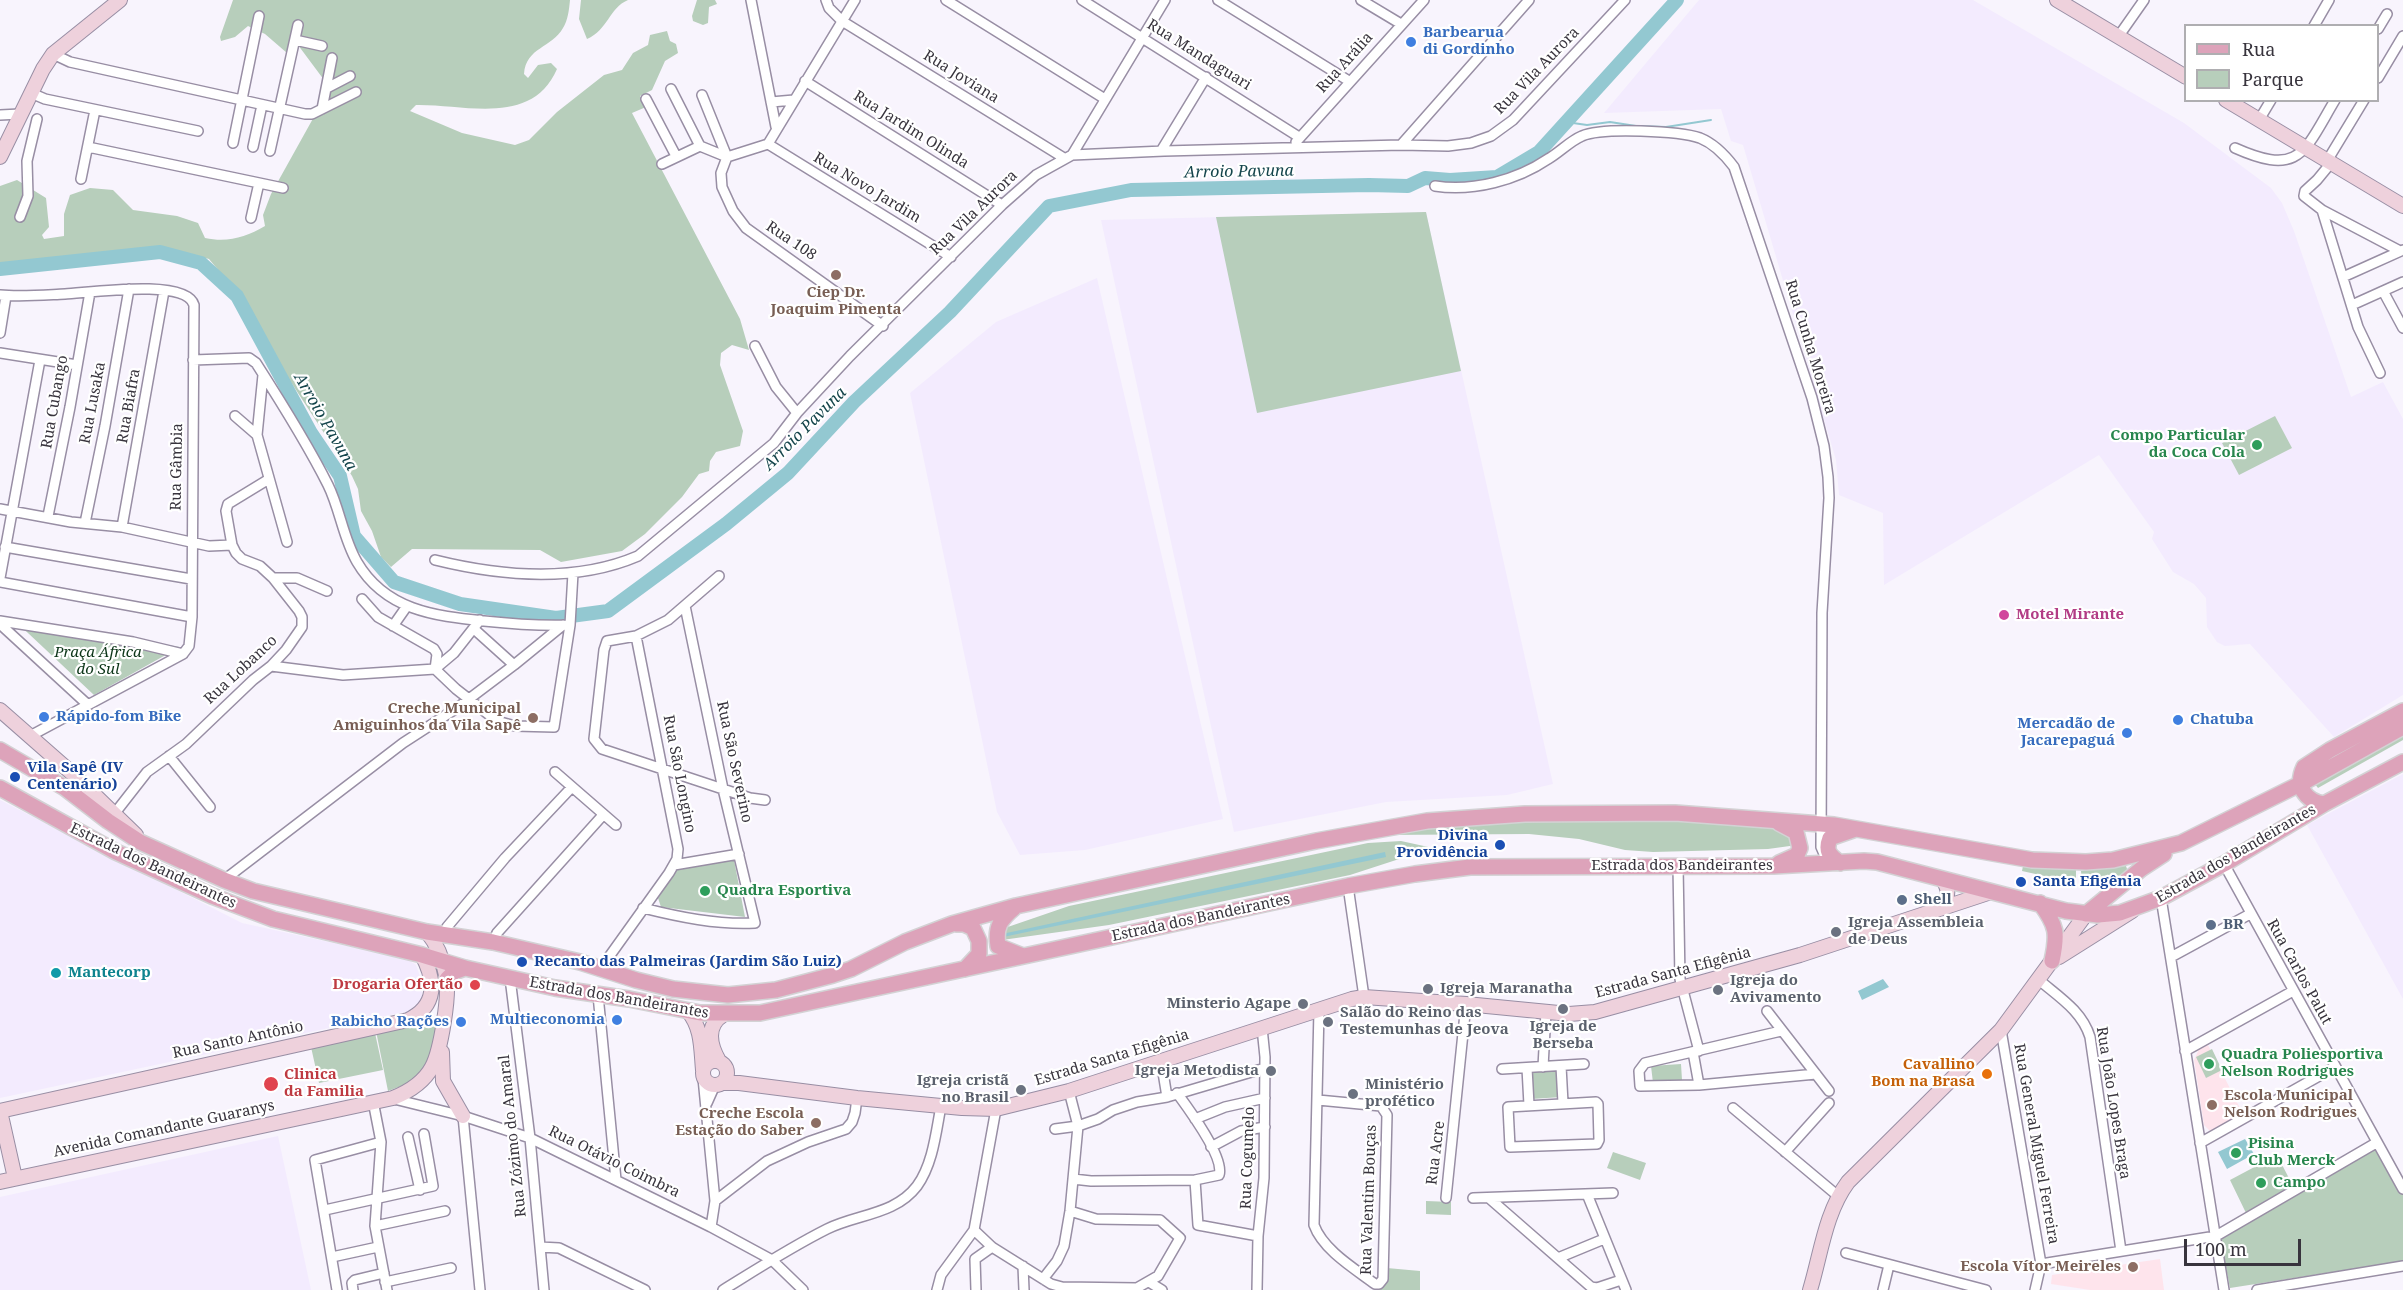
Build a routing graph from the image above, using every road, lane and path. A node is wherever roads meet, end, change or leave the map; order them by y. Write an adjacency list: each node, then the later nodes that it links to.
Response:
1 (120, 0): 28 (street)
2 (751, 0): 45 (street)
3 (826, 0): 18 (street)
4 (855, 0): 18 (street)
5 (946, 0): 42 (street)
6 (1082, 0): 25 (street, Rua Mandaguari)
7 (1165, 0): 25 (street)
8 (1218, 0): 35 (street)
9 (1361, 0): 19 (street)
10 (1424, 0): 19 (street, Rua Arália)
11 (1529, 0): 65 (street)
12 (1625, 0): 65 (street, Rua Vila Aurora)
13 (2057, 0): 24 (street)
14 (2144, 0): 24 (street)
15 (2329, 0): 20 (street)
16 (2387, 14): 22 (street)
17 (259, 16): 44 (street)
18 (842, 21): 34 (street); 77 (street, Rua Joviana)
19 (1401, 24): 35 (street, Rua Arália)
20 (2315, 24)
21 (298, 25): 26 (street)
22 (2379, 28)
23 (2403, 36): 32 (street)
24 (2118, 37): 31 (street)
25 (1142, 38): 33 (street, Rua Mandaguari); 42 (street)
26 (295, 40): 27 (street); 51 (street)
27 (322, 46)
28 (53, 54): 39 (street); 44 (street)
29 (332, 58): 36 (street)
30 (350, 76): 36 (street)
31 (2184, 76)
32 (2379, 76)
33 (1206, 77): 61 (street, Rua Mandaguari); 73 (street)
34 (805, 81): 43 (street); 84 (street, Rua Jardim Olinda)
35 (1348, 81): 61 (street, Rua Arália)
36 (327, 88): 52 (street)
37 (671, 89): 66 (street)
38 (356, 92): 52 (street)
39 (31, 93): 53 (street); 54 (street)
40 (702, 95): 75 (street)
41 (645, 99): 74 (street)
42 (1105, 99): 77 (street)
43 (794, 100): 45 (street); 58 (street)
44 (242, 101): 50 (street); 63 (street)
45 (771, 102): 58 (street)
46 (2229, 102): 57 (street)
47 (2270, 102): 57 (street)
48 (2334, 102): 71 (street)
49 (2363, 102): 78 (street)
50 (262, 105): 51 (street); 68 (street)
51 (280, 109): 52 (street); 72 (street)
52 (322, 109)
53 (95, 110): 59 (street); 67 (street)
54 (20, 114): 55 (street); 60 (street)
55 (0, 115)
56 (38, 119): 62 (street)
57 (2259, 120): 71 (street)
58 (776, 127): 64 (street)
59 (198, 131)
60 (12, 132): 62 (street); 76 (street)
61 (1299, 137): 70 (street, Rua Arália)
62 (31, 139): 87 (street)
63 (233, 143)
64 (768, 144): 75 (street); 90 (street, Rua Novo Jardim)
65 (1401, 145): 70 (street, Rua Vila Aurora)
66 (700, 146): 74 (street); 75 (street)
67 (88, 147): 80 (street); 81 (street)
68 (254, 147)
69 (2235, 148): 71 (street)
70 (1291, 149): 73 (street, Rua Vila Aurora)
71 (2306, 150): 78 (street)
72 (270, 151)
73 (1161, 151): 77 (street, Rua Vila Aurora)
74 (676, 156): 79 (street)
75 (727, 156): 100 (street, Rua 108)
76 (0, 157)
77 (1068, 157): 84 (street, Rua Vila Aurora)
78 (2329, 162): 85 (street); 86 (street)
79 (662, 164)
80 (81, 179)
81 (259, 183): 83 (street); 88 (street)
82 (1435, 186): 165 (street, Rua Cunha Moreira)
83 (283, 188)
84 (1002, 205): 90 (street, Rua Vila Aurora)
85 (2403, 206)
86 (2322, 210): 89 (street); 91 (street)
87 (20, 217)
88 (252, 218)
89 (2402, 250): 91 (street)
90 (951, 256): 100 (street, Rua Vila Aurora)
91 (2343, 277): 98 (street)
92 (2403, 282): 95 (street)
93 (129, 289): 94 (street, Rua Gâmbia); 96 (street, Rua Gâmbia); 117 (street, Rua Lusaka)
94 (165, 291): 106 (street, Rua Gâmbia); 118 (street, Rua Biafra)
95 (2383, 291): 98 (street); 99 (street)
96 (90, 292): 97 (street, Rua Gâmbia); 107 (street, Rua Cubango)
97 (3, 296): 102 (street)
98 (2352, 305): 108 (street)
99 (2400, 316): 101 (street)
100 (883, 326): 110 (street, Rua Vila Aurora)
101 (2403, 328)
102 (0, 333)
103 (754, 346): 110 (street)
104 (0, 353): 105 (street)
105 (40, 360): 107 (street); 115 (street)
106 (193, 360): 109 (street); 119 (street, Rua Gâmbia)
107 (77, 365): 116 (street, Rua Cubango)
108 (2380, 374)
109 (263, 375): 112 (street); 131 (street)
110 (797, 413): 124 (street, Rua Vila Aurora)
111 (235, 416): 112 (street)
112 (257, 435): 113 (street)
113 (269, 479): 120 (street); 121 (street)
114 (0, 509): 115 (street)
115 (11, 511): 116 (street); 122 (street)
116 (48, 516): 117 (street)
117 (85, 523): 118 (street)
118 (122, 527): 119 (street)
119 (191, 542): 121 (street); 127 (street, Rua Gâmbia)
120 (287, 542)
121 (232, 545): 126 (street, Rua Lobanco)
122 (5, 547): 127 (street); 128 (street)
123 (435, 560): 124 (street, Rua Vila Aurora)
124 (573, 573): 134 (street)
125 (719, 576): 132 (street)
126 (273, 578): 129 (street); 142 (street, Rua Lobanco)
127 (191, 579): 133 (street, Rua Gâmbia)
128 (0, 580): 133 (street)
129 (327, 591)
130 (362, 599): 137 (street)
131 (407, 606): 135 (street); 137 (street)
132 (685, 606): 139 (street); 158 (street, Rua São Severino)
133 (192, 617): 140 (street, Rua Gâmbia)
134 (569, 619): 135 (street); 141 (street); 144 (street)
135 (480, 620): 138 (street)
136 (0, 623): 140 (street); 145 (street)
137 (393, 626): 143 (street)
138 (474, 628): 141 (street); 143 (street)
139 (636, 636): 153 (street, Rua São Longino); 153 (street)
140 (183, 654): 145 (street)
141 (514, 665): 144 (street)
142 (271, 666): 143 (street); 151 (street, Rua Lobanco)
143 (435, 669): 144 (street)
144 (468, 699): 177 (street)
145 (87, 704): 149 (street)
146 (0, 710): 149 (street, Estrada dos Bandeirantes)
147 (2403, 711): 155 (main road)
148 (2403, 727): 155 (main road, Estrada dos Bandeirantes)
149 (30, 736): 162 (street, Estrada dos Bandeirantes)
150 (0, 750): 168 (main road, Estrada dos Bandeirantes)
151 (169, 756): 161 (street); 162 (street, Rua Lobanco)
152 (2403, 762): 160 (main road, Estrada dos Bandeirantes)
153 (664, 771): 158 (street); 173 (street, Rua São Longino)
154 (555, 772): 156 (street)
155 (2301, 783): 160 (main road); 169 (main road, Estrada dos Bandeirantes)
156 (572, 787): 163 (street); 190 (street)
157 (0, 788): 192 (main road, Estrada dos Bandeirantes)
158 (723, 789): 159 (street); 170 (street, Rua São Severino)
159 (765, 800)
160 (2324, 804): 172 (main road, Estrada dos Bandeirantes)
161 (210, 807)
162 (115, 813): 168 (street, Estrada dos Bandeirantes)
163 (603, 815): 166 (street); 191 (street)
164 (1776, 821): 165 (main road, Estrada dos Bandeirantes); 175 (main road); 182 (main road, Estrada dos Bandeirantes)
165 (1821, 823): 167 (main road, Estrada dos Bandeirantes); 171 (street, Rua Cunha Moreira)
166 (616, 825)
167 (1856, 829): 169 (main road, Estrada dos Bandeirantes); 171 (main road)
168 (140, 842): 177 (main road, Estrada dos Bandeirantes)
169 (2181, 843): 186 (main road)
170 (739, 854): 173 (street); 184 (street, Rua São Severino)
171 (1835, 863): 175 (main road, Estrada dos Bandeirantes); 176 (main road, Estrada dos Bandeirantes)
172 (2224, 864): 180 (main road, Estrada dos Bandeirantes); 187 (street, Rua Carlos Palut)
173 (674, 865): 184 (street)
174 (1678, 866): 175 (main road, Estrada dos Bandeirantes); 178 (main road, Estrada dos Bandeirantes); 203 (street)
175 (1774, 866)
176 (1942, 879): 179 (main road, Estrada dos Bandeirantes); 183 (street)
177 (224, 880): 189 (main road, Estrada dos Bandeirantes)
178 (1348, 886): 193 (main road, Estrada dos Bandeirantes); 206 (street)
179 (1991, 892): 181 (main road, Estrada dos Bandeirantes); 183 (street, Estrada Santa Efigênia)
180 (2161, 898): 185 (main road, Estrada dos Bandeirantes); 194 (street)
181 (2040, 903): 186 (main road, Estrada dos Bandeirantes); 196 (main road)
182 (1016, 906): 188 (main road, Estrada dos Bandeirantes); 193 (main road)
183 (1941, 907): 203 (street, Estrada Santa Efigênia)
184 (643, 908): 198 (street)
185 (2135, 909): 186 (main road, Estrada dos Bandeirantes); 196 (street)
186 (2086, 914): 196 (street)
187 (2250, 914): 194 (street); 204 (street, Rua Carlos Palut)
188 (951, 924): 198 (main road, Estrada dos Bandeirantes); 199 (main road)
189 (427, 932): 190 (main road, Estrada dos Bandeirantes); 195 (street, Avenida Comandante Guaranys)
190 (444, 935): 191 (main road, Estrada dos Bandeirantes)
191 (493, 942): 198 (main road, Estrada dos Bandeirantes)
192 (422, 955): 195 (main road, Estrada dos Bandeirantes); 208 (street)
193 (1024, 956): 199 (main road, Estrada dos Bandeirantes)
194 (2171, 957): 221 (street)
195 (441, 960): 197 (main road, Estrada dos Bandeirantes); 201 (street, Avenida Comandante Guaranys)
196 (2052, 961): 202 (street)
197 (465, 968): 200 (main road, Estrada dos Bandeirantes); 201 (main road)
198 (602, 968)
199 (965, 969): 214 (main road, Estrada dos Bandeirantes)
200 (510, 978): 205 (main road, Estrada dos Bandeirantes); 256 (street, Rua Zózimo do Amaral)
201 (447, 979): 207 (street, Avenida Comandante Guaranys)
202 (2039, 980): 219 (street); 289 (street, Rua João Lopes Braga)
203 (1683, 988): 213 (street, Estrada Santa Efigênia); 220 (street)
204 (2293, 991): 221 (street); 226 (street, Rua Carlos Palut)
205 (598, 995): 211 (main road, Estrada dos Bandeirantes); 264 (street)
206 (1364, 997): 209 (street, Estrada Santa Efigênia); 210 (street, Estrada Santa Efigênia)
207 (445, 999): 208 (street); 217 (street, Avenida Comandante Guaranys)
208 (429, 1000): 215 (street)
209 (1466, 1004): 213 (street, Estrada Santa Efigênia); 273 (street, Rua Acre)
210 (1319, 1010): 216 (street, Estrada Santa Efigênia); 239 (street)
211 (687, 1011): 214 (main road, Estrada dos Bandeirantes); 230 (street)
212 (1767, 1011): 218 (street)
213 (1546, 1012): 225 (street)
214 (723, 1015): 230 (street)
215 (408, 1020): 217 (street, Rua Santo Antônio); 248 (street, Rua Santo Antônio)
216 (1262, 1028): 222 (street, Estrada Santa Efigênia); 227 (street, Rua Cogumelo)
217 (442, 1030): 236 (street, Avenida Comandante Guaranys); 249 (street)
218 (1781, 1030): 220 (street); 231 (street)
219 (2001, 1030): 271 (street); 296 (street, Rua General Miguel Ferreira)
220 (1696, 1051): 232 (street); 232 (street)
221 (2185, 1051): 258 (street)
222 (1161, 1060): 233 (street, Estrada Santa Efigênia); 235 (street)
223 (1584, 1064): 224 (street)
224 (1562, 1066): 225 (street); 242 (street)
225 (1544, 1067): 228 (street)
226 (2335, 1067): 258 (street); 259 (street, Rua Carlos Palut)
227 (1265, 1068): 235 (street); 238 (street, Rua Cogumelo)
228 (1527, 1068): 229 (street); 244 (street)
229 (1502, 1069)
230 (715, 1074): 237 (street, Estrada Santa Efigênia); 241 (street); 241 (street)
231 (1816, 1074): 232 (street); 234 (street)
232 (1700, 1085)
233 (1069, 1091): 247 (street, Estrada Santa Efigênia); 251 (street)
234 (1829, 1091)
235 (1172, 1095): 250 (street); 251 (street)
236 (393, 1098): 240 (street, Avenida Comandante Guaranys); 249 (street, Rua Otávio Coimbra)
237 (857, 1098): 245 (street, Estrada Santa Efigênia); 276 (street)
238 (1265, 1098): 250 (street); 252 (street, Rua Cogumelo)
239 (1318, 1100): 239 (street, Rua Valentim Bouças)
240 (373, 1101): 257 (street); 262 (street, Avenida Comandante Guaranys)
241 (707, 1103): 276 (street)
242 (1563, 1103): 244 (street); 244 (street)
243 (1828, 1103): 261 (street)
244 (1529, 1105)
245 (941, 1106): 247 (street, Estrada Santa Efigênia); 295 (street)
246 (1733, 1108): 261 (street)
247 (996, 1109): 282 (street)
248 (0, 1111): 262 (street)
249 (464, 1116): 256 (street, Rua Otávio Coimbra); 309 (street)
250 (1195, 1119): 260 (street)
251 (1078, 1126): 253 (street); 263 (street)
252 (1264, 1127): 260 (street); 283 (street, Rua Cogumelo)
253 (1054, 1129)
254 (424, 1134): 268 (street)
255 (408, 1137): 268 (street)
256 (530, 1138): 264 (street, Rua Otávio Coimbra); 287 (street, Rua Zózimo do Amaral)
257 (381, 1142): 272 (street); 277 (street)
258 (2200, 1143): 284 (street)
259 (2376, 1143): 267 (street, Rua Carlos Palut); 284 (street)
260 (1211, 1147): 265 (street)
261 (1785, 1152): 271 (street)
262 (15, 1178): 266 (street, Avenida Comandante Guaranys)
263 (1072, 1179): 265 (street); 278 (street)
264 (616, 1180): 281 (street, Rua Otávio Coimbra)
265 (1195, 1180): 283 (street)
266 (0, 1182)
267 (2403, 1189)
268 (420, 1190): 272 (street)
269 (1613, 1193): 270 (street)
270 (1587, 1194): 275 (street); 285 (street)
271 (1838, 1196): 320 (street)
272 (378, 1198): 277 (street); 280 (street)
273 (1446, 1198)
274 (1473, 1198): 275 (street)
275 (1489, 1198): 293 (street)
276 (716, 1201): 281 (street)
277 (325, 1210): 292 (street)
278 (1070, 1211): 301 (street); 304 (street)
279 (445, 1212): 280 (street)
280 (375, 1226): 286 (street)
281 (711, 1227): 295 (street, Rua Otávio Coimbra)
282 (974, 1230): 288 (street); 290 (street)
283 (1258, 1236): 318 (street, Rua Cogumelo)
284 (2216, 1236): 289 (street); 324 (street)
285 (1604, 1239): 293 (street); 302 (street)
286 (378, 1247): 292 (street); 303 (street)
287 (540, 1247): 310 (street, Rua Zózimo do Amaral); 311 (street)
288 (992, 1247): 294 (street); 298 (street)
289 (2121, 1251): 296 (street)
290 (957, 1252): 294 (street); 314 (street)
291 (1846, 1253): 297 (street)
292 (332, 1257): 307 (street)
293 (1558, 1258): 302 (street)
294 (975, 1259): 315 (street)
295 (772, 1260): 312 (street); 313 (street, Rua Otávio Coimbra)
296 (2041, 1264): 323 (street)
297 (1889, 1265): 321 (street); 322 (street)
298 (1023, 1266): 301 (street); 316 (street)
299 (2403, 1266): 325 (street)
300 (451, 1268): 303 (street)
301 (1043, 1279): 305 (street)
302 (1621, 1280): 319 (street)
303 (385, 1282): 308 (street)
304 (1149, 1282): 306 (street); 317 (street)
305 (1096, 1289): 306 (street)
306 (1137, 1289)
307 (338, 1290)
308 (353, 1290)
309 (480, 1290)
310 (544, 1290)
311 (645, 1290)
312 (723, 1290)
313 (803, 1290)
314 (937, 1290)
315 (976, 1290)
316 (1024, 1290)
317 (1162, 1290)
318 (1257, 1290)
319 (1626, 1290)
320 (1810, 1290)
321 (1883, 1290)
322 (1986, 1290)
323 (2035, 1290)
324 (2224, 1290)
325 (2257, 1290)

